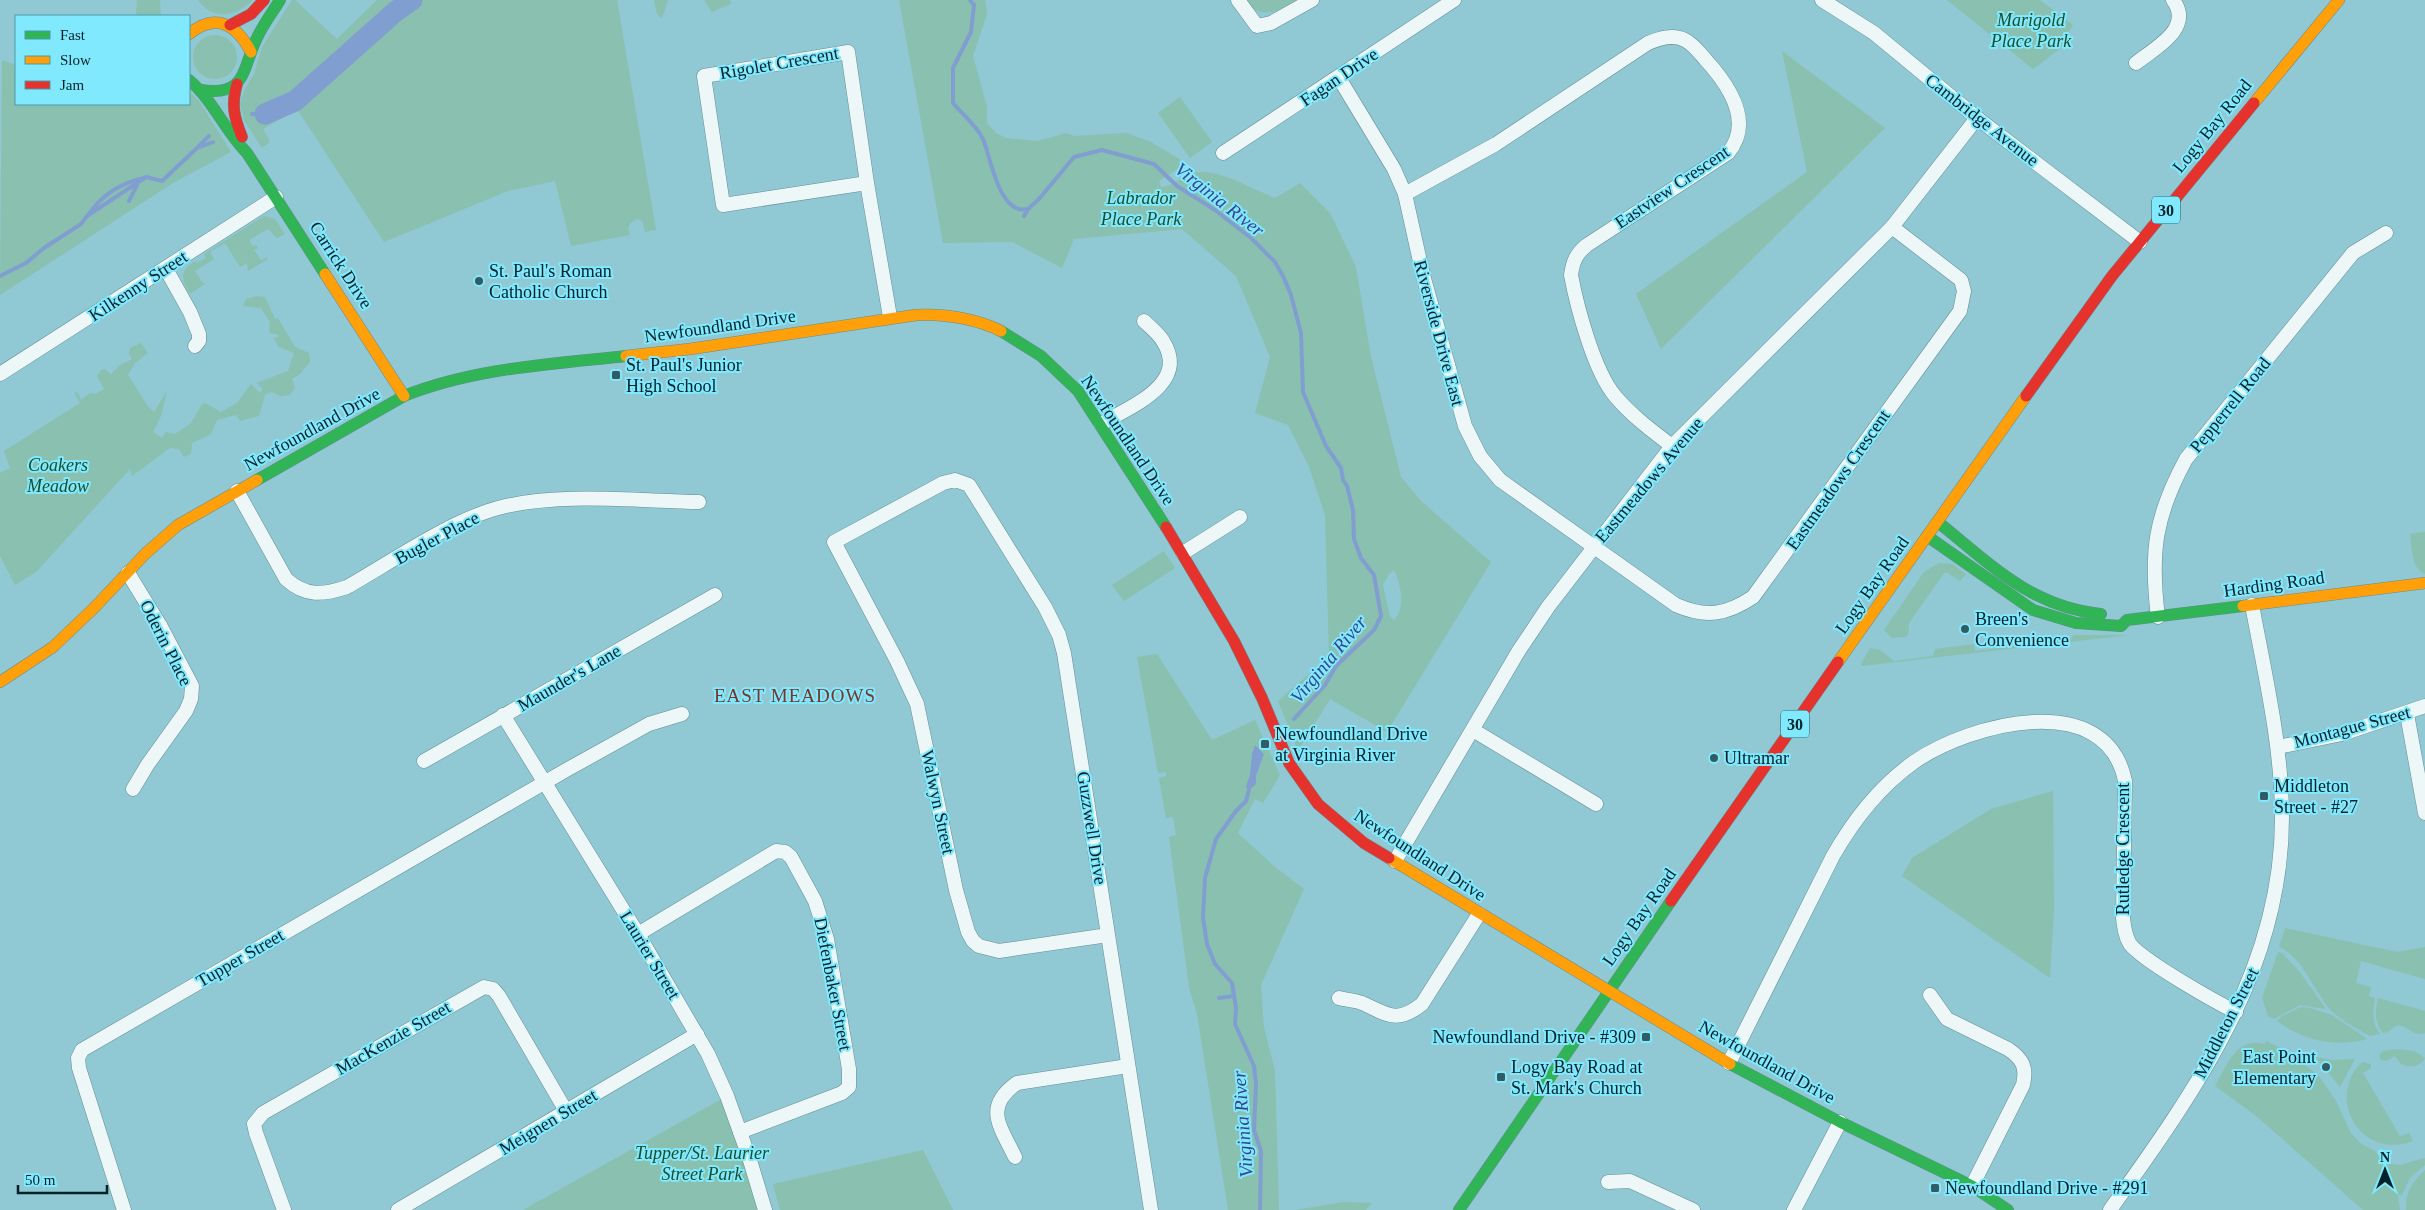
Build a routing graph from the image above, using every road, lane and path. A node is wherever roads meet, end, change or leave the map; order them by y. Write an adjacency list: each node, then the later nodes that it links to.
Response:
1 (264, 0): 9 (street)
2 (280, 0): 11 (street, Carrick Drive)
3 (1238, 0): 4 (street)
4 (1312, 0)
5 (1454, 0): 13 (street, Fagan Drive)
6 (1822, 0): 17 (street, Cambridge Avenue)
7 (2173, 0): 12 (street)
8 (2339, 0): 25 (street, Logy Bay Road / 30)
9 (230, 25): 10 (street); 11 (street)
10 (190, 33)
11 (252, 52): 15 (street, Carrick Drive)
12 (2136, 63)
13 (1339, 78): 19 (street, Fagan Drive); 21 (street, Riverside Drive East)
14 (190, 81): 16 (street, Carrick Drive)
15 (237, 84): 16 (street); 18 (street, Carrick Drive)
16 (201, 90): 18 (street, Carrick Drive)
17 (1978, 118): 23 (street, Eastmeadows Avenue); 25 (street, Cambridge Avenue)
18 (247, 153): 22 (street, Carrick Drive)
19 (1224, 153)
20 (867, 183): 20 (street, Rigolet Crescent); 27 (street, Rigolet Crescent)
21 (1405, 194): 33 (street, Eastview Crescent); 40 (street, Riverside Drive East)
22 (276, 197): 26 (street, Kilkenny Street); 31 (street, Carrick Drive)
23 (1892, 227): 33 (street, Eastmeadows Avenue); 40 (street, Eastmeadows Crescent)
24 (2386, 233): 47 (street, Pepperrell Road)
25 (2140, 242): 38 (street, Logy Bay Road / 30)
26 (166, 269): 29 (street); 30 (street, Kilkenny Street)
27 (890, 317): 31 (street, Newfoundland Drive); 32 (street, Newfoundland Drive)
28 (1144, 321): 32 (street)
29 (195, 346)
30 (0, 374)
31 (404, 396): 35 (street, Newfoundland Drive)
32 (1101, 424): 41 (street, Newfoundland Drive)
33 (1672, 446): 40 (street, Eastmeadows Avenue)
34 (955, 480): 63 (street, Guzzwell Drive); 63 (street, Walwyn Street)
35 (237, 491): 36 (street, Bugler Place); 42 (street, Newfoundland Drive)
36 (699, 502)
37 (1240, 517): 41 (street)
38 (1938, 522): 39 (street, Logy Bay Road / 30); 46 (street, Harding Road)
39 (1927, 536): 46 (street, Harding Road); 64 (street, Logy Bay Road / 30)
40 (1594, 547): 53 (street, Eastmeadows Avenue)
41 (1182, 553): 60 (street, Newfoundland Drive)
42 (128, 573): 48 (street, Newfoundland Drive); 57 (street, Oderin Place)
43 (2425, 583): 45 (street, Harding Road)
44 (715, 595): 52 (street, Maunder's Lane)
45 (2252, 605): 47 (street, Harding Road); 54 (street, Middleton Street)
46 (2119, 616): 47 (street, Harding Road)
47 (2158, 617)
48 (0, 682)
49 (2425, 706): 51 (street, Montague Street)
50 (682, 714): 56 (street)
51 (2407, 714): 54 (street, Montague Street); 59 (street)
52 (503, 715): 55 (street, Maunder's Lane); 56 (street, Laurier Street)
53 (1473, 730): 58 (street); 60 (street, Eastmeadows Avenue)
54 (2278, 747): 67 (street, Middleton Street)
55 (424, 761)
56 (544, 783): 62 (street, Laurier Street); 77 (street, Tupper Street)
57 (133, 789)
58 (1596, 804)
59 (2425, 812)
60 (1395, 861): 61 (street, Newfoundland Drive)
61 (1479, 914): 64 (street, Newfoundland Drive); 66 (street)
62 (638, 934): 68 (street, Laurier Street); 73 (street, Diefenbaker Street)
63 (1108, 935): 70 (street, Guzzwell Drive)
64 (1608, 992): 69 (street, Newfoundland Drive); 82 (street, Logy Bay Road / 30)
65 (1930, 996): 76 (street)
66 (1339, 998)
67 (2236, 1012): 69 (street, Rutledge Crescent); 86 (street, Middleton Street)
68 (697, 1034): 71 (street, Meignen Street); 73 (street, Laurier Street)
69 (1729, 1063): 72 (street, Newfoundland Drive)
70 (1128, 1066): 74 (street); 81 (street, Guzzwell Drive)
71 (566, 1111): 78 (street, MacKenzie Street); 79 (street, Meignen Street)
72 (1840, 1122): 76 (street, Newfoundland Drive); 84 (street)
73 (740, 1132): 80 (street, Laurier Street)
74 (1015, 1157)
75 (1608, 1182): 83 (street)
76 (1972, 1186): 85 (street, Newfoundland Drive)
77 (124, 1210)
78 (284, 1210)
79 (398, 1210)
80 (765, 1210)
81 (1151, 1210)
82 (1460, 1210)
83 (1693, 1210)
84 (1794, 1210)
85 (2008, 1210)
86 (2110, 1210)

